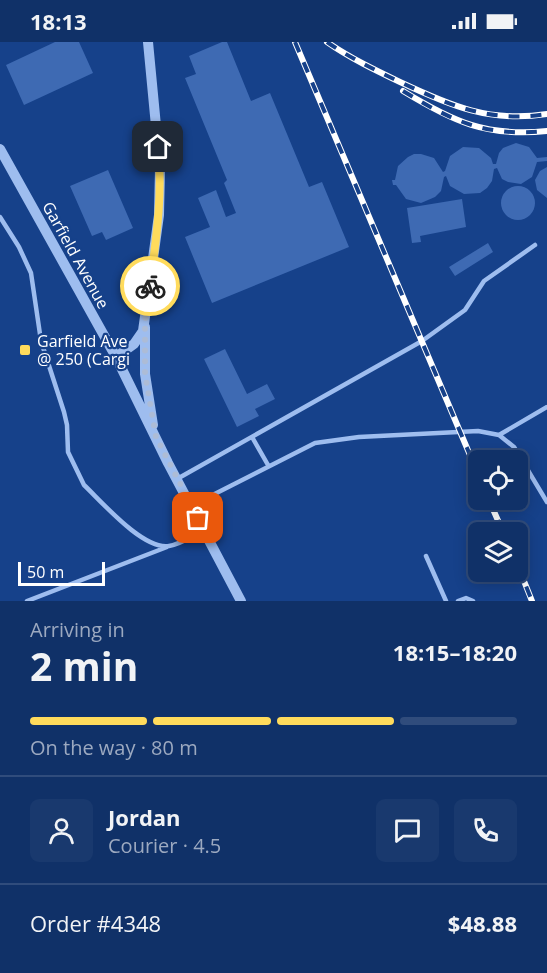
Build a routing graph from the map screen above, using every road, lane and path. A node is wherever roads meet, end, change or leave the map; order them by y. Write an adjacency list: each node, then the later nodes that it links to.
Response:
1 (148, 42): 5 (street)
2 (0, 148): 6 (street, Garfield Avenue)
3 (0, 217): 16 (lane)
4 (535, 245): 10 (lane)
5 (145, 322): 6 (street); 9 (street)
6 (116, 357): 9 (street, Garfield Avenue)
7 (547, 406): 8 (lane)
8 (499, 435): 11 (lane); 13 (lane)
9 (156, 437): 12 (street, Garfield Avenue)
10 (252, 437): 11 (lane); 12 (lane)
11 (268, 465): 14 (lane)
12 (177, 479): 14 (street, Garfield Avenue)
13 (547, 502)
14 (191, 506): 15 (street, Garfield Avenue)
15 (204, 531): 16 (lane); 19 (street, Garfield Avenue)
16 (169, 546): 18 (lane)
17 (426, 556): 20 (lane)
18 (27, 601)
19 (241, 601)
20 (446, 601)
21 (458, 601): 22 (lane)
22 (473, 601)

